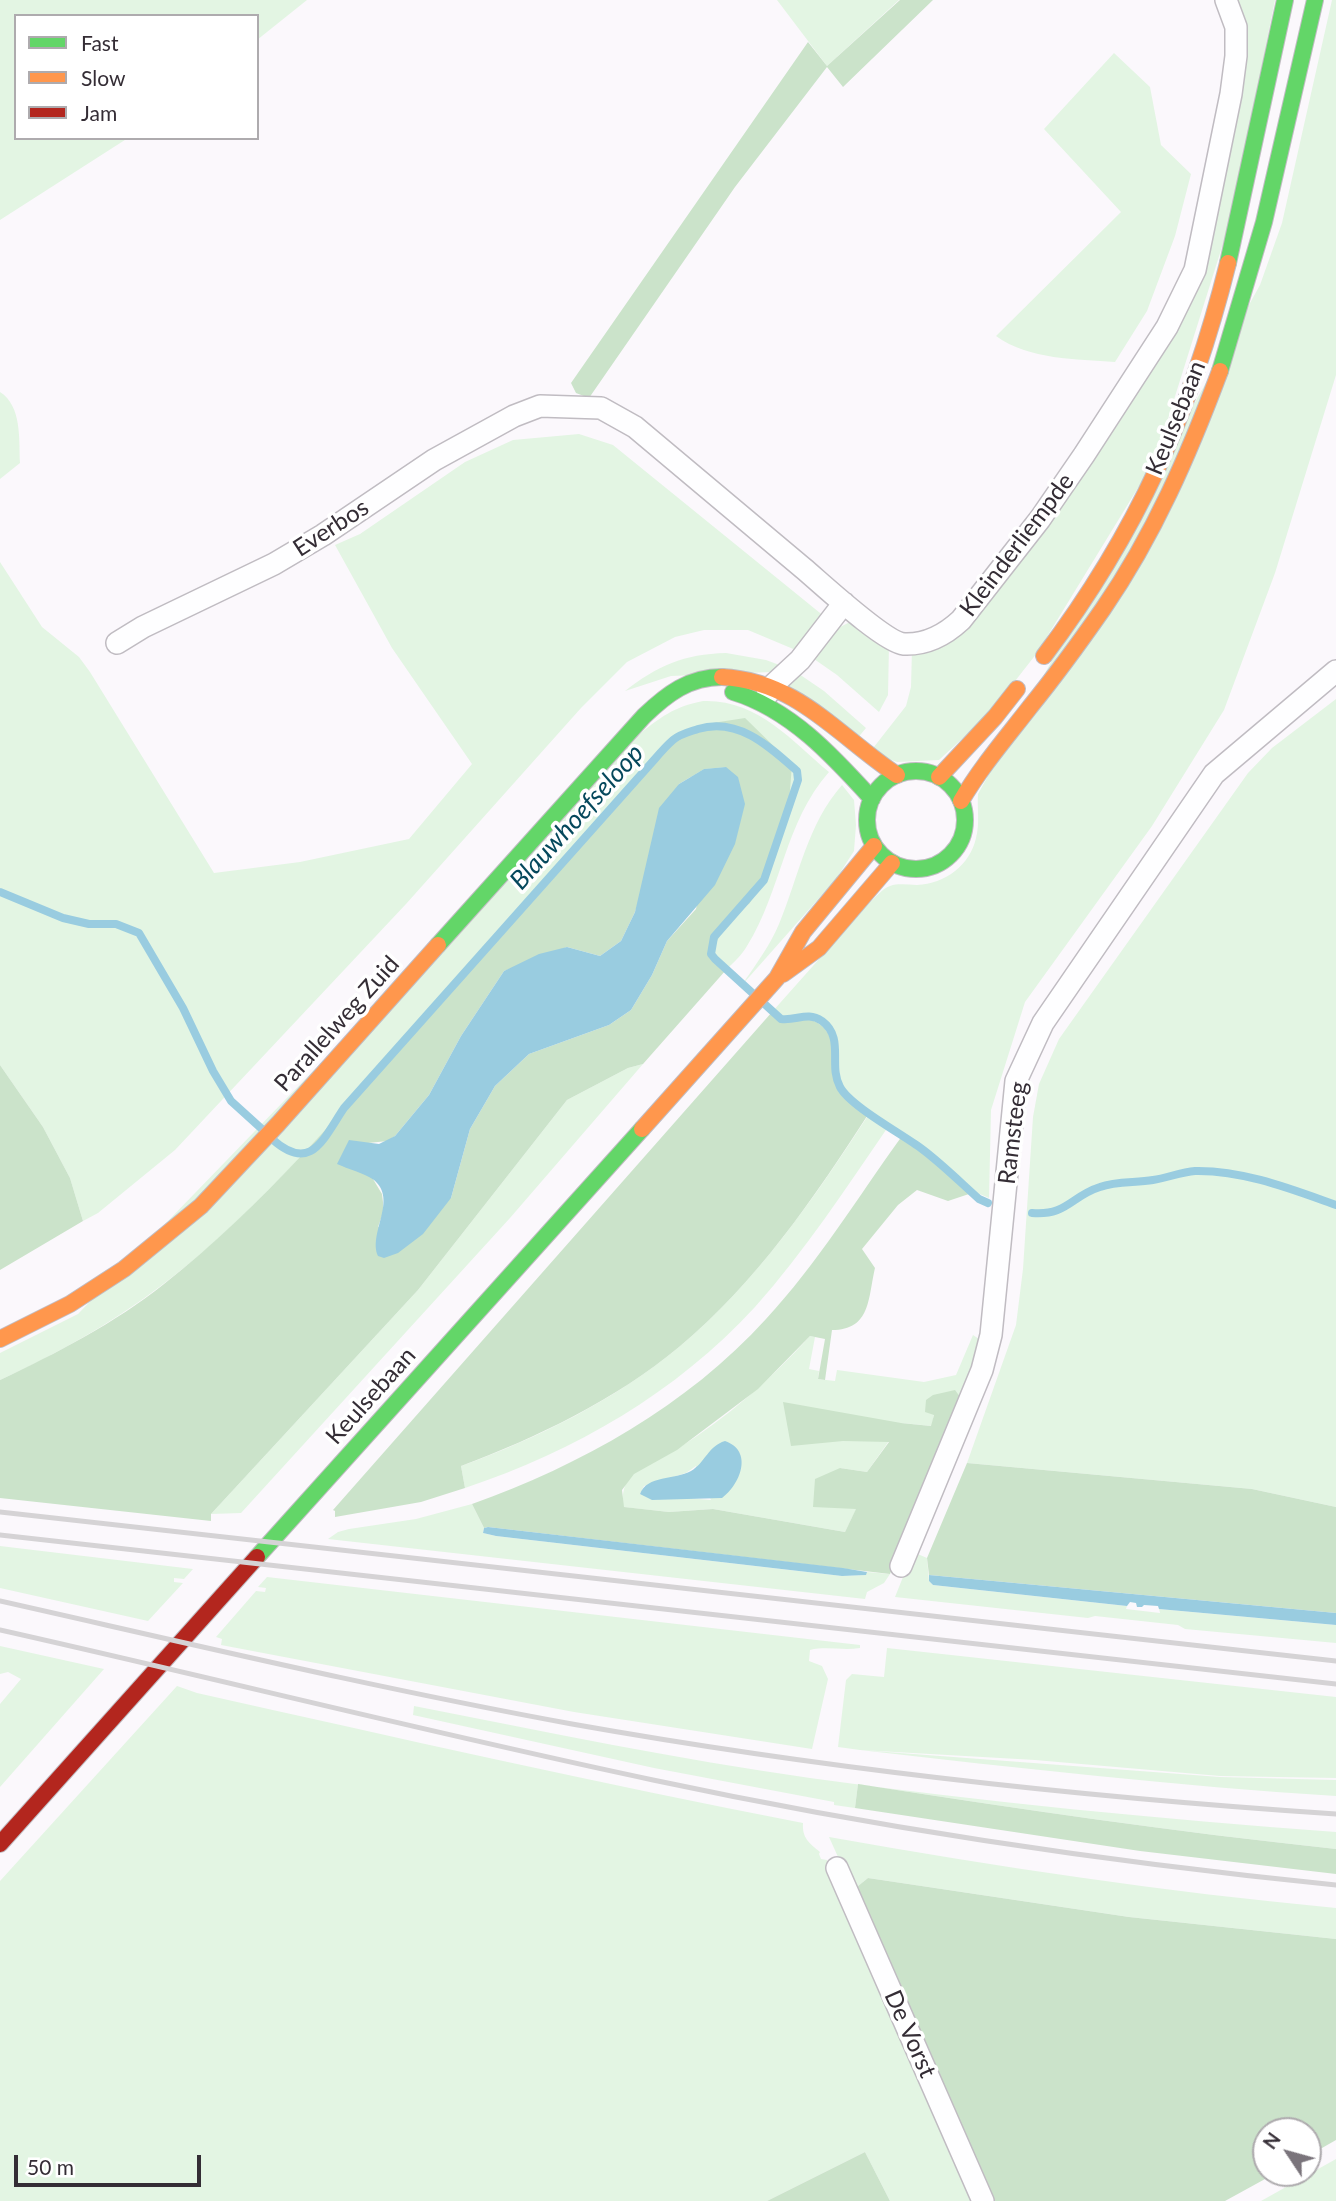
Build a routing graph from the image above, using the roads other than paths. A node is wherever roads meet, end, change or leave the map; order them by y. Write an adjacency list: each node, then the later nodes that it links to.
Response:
1 (1226, 0): 5 (street, Kleinderliempde)
2 (1284, 0): 10 (main road, Keulsebaan)
3 (1315, 0): 12 (main road, Keulsebaan)
4 (540, 406): 5 (street, Kleinderliempde); 6 (street, Everbos)
5 (844, 603): 8 (street)
6 (117, 643)
7 (1336, 671): 17 (street, Ramsteeg)
8 (768, 693): 9 (main road, Parallelweg Zuid); 11 (main road, Parallelweg Zuid); 16 (main road, Parallelweg Zuid)
9 (897, 775): 10 (main road); 11 (main road)
10 (939, 777): 12 (main road)
11 (872, 799): 13 (main road)
12 (961, 801): 14 (main road)
13 (874, 846): 14 (main road); 15 (main road, Keulsebaan)
14 (892, 863): 15 (main road, Keulsebaan)
15 (773, 983): 18 (main road, Keulsebaan)
16 (0, 1339)
17 (901, 1566)
18 (0, 1844)
19 (837, 1868): 20 (street, De Vorst)
20 (983, 2201)

